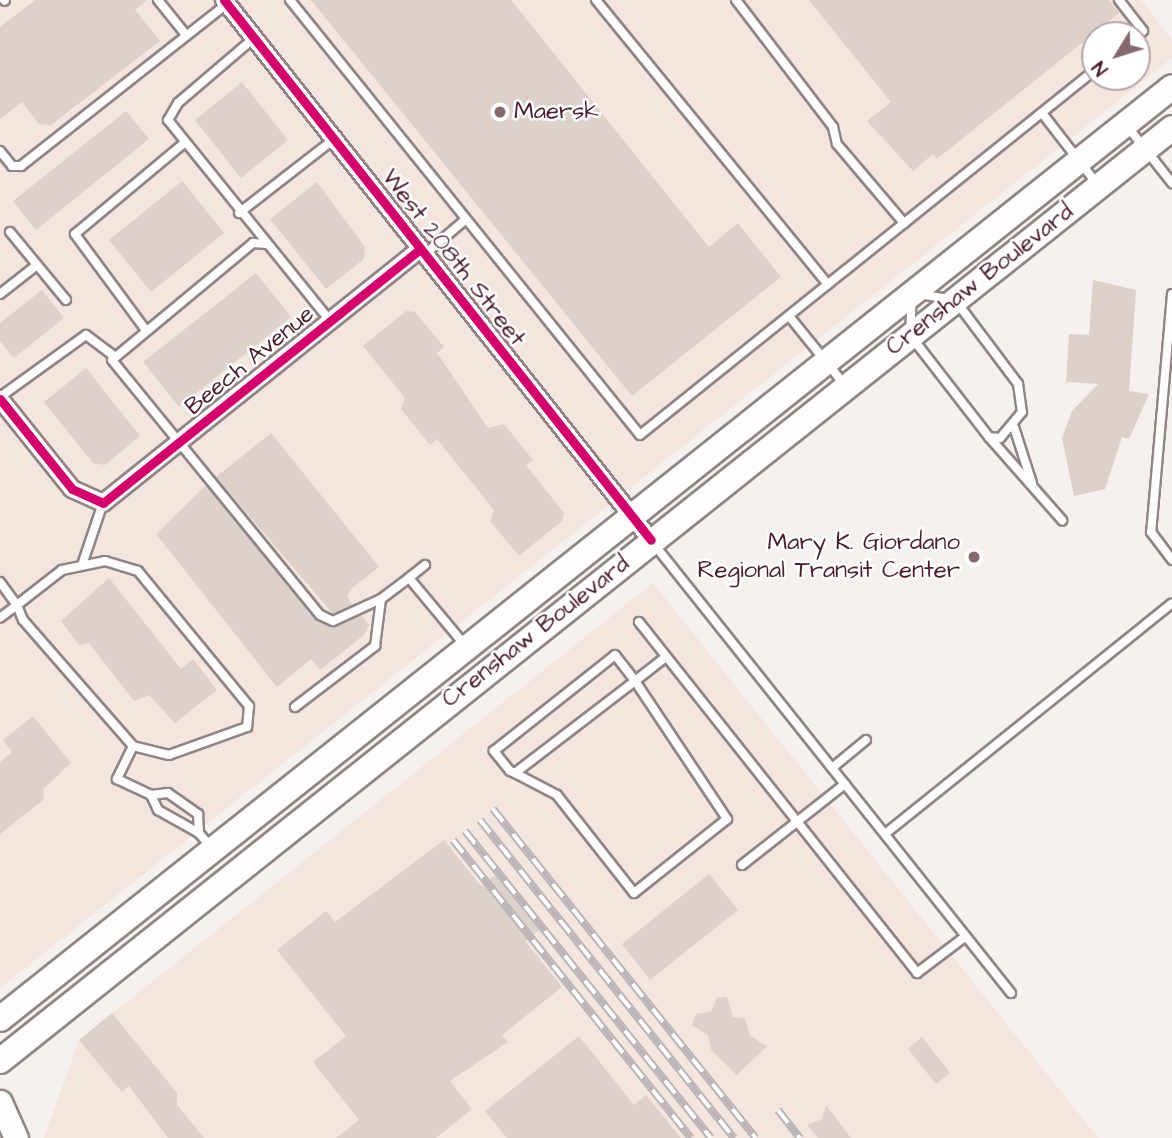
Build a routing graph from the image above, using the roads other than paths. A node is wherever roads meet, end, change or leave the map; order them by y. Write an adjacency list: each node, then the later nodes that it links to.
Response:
1 (158, 0): 8 (lane)
2 (290, 0): 23 (lane)
3 (596, 0): 29 (lane)
4 (736, 0): 24 (lane)
5 (1119, 0): 7 (lane)
6 (226, 2): 8 (lane); 9 (street, West 208th Street)
7 (1135, 21)
8 (187, 35): 18 (lane)
9 (254, 38): 15 (street, West 208th Street); 16 (lane)
10 (1081, 81): 12 (lane)
11 (1172, 87): 13 (main road, Crenshaw Boulevard)
12 (1042, 113): 19 (lane); 24 (lane)
13 (1126, 124): 17 (lane); 19 (main road, Crenshaw Boulevard)
14 (1172, 128): 17 (main road, Crenshaw Boulevard)
15 (334, 139): 22 (lane); 27 (street, West 208th Street)
16 (183, 144): 22 (lane); 37 (lane)
17 (1145, 149): 20 (lane); 21 (main road, Crenshaw Boulevard)
18 (0, 151)
19 (1079, 161): 21 (lane); 30 (main road, Crenshaw Boulevard)
20 (1172, 183)
21 (1098, 187): 34 (main road, Crenshaw Boulevard)
22 (239, 213): 26 (lane)
23 (465, 220): 27 (lane); 35 (lane)
24 (904, 223): 29 (lane)
25 (10, 232): 28 (lane)
26 (266, 244): 36 (lane); 37 (lane)
27 (423, 251): 36 (street, Beech Avenue); 48 (street, West 208th Street)
28 (37, 265): 31 (lane); 33 (lane)
29 (828, 284): 35 (lane)
30 (912, 293): 34 (lane); 38 (lane); 40 (main road, Crenshaw Boulevard)
31 (0, 294)
32 (1172, 294): 51 (lane)
33 (66, 300)
34 (955, 300): 38 (main road, Crenshaw Boulevard); 43 (lane)
35 (789, 316): 40 (lane)
36 (330, 321): 45 (street, Beech Avenue)
37 (145, 329): 39 (lane)
38 (910, 335): 41 (main road, Crenshaw Boulevard); 44 (lane)
39 (114, 356): 42 (lane); 45 (lane)
40 (826, 361): 41 (lane); 48 (main road, Crenshaw Boulevard)
41 (846, 387): 50 (main road, Crenshaw Boulevard)
42 (0, 398): 47 (street)
43 (1014, 427): 44 (lane); 46 (lane)
44 (989, 437): 46 (lane)
45 (177, 444): 47 (street, Beech Avenue); 56 (lane)
46 (1032, 484): 49 (lane)
47 (103, 503): 52 (lane)
48 (631, 515): 50 (street, West 208th Street); 61 (main road, Crenshaw Boulevard)
49 (1062, 520)
50 (651, 541): 67 (lane); 78 (main road, Crenshaw Boulevard)
51 (1172, 560)
52 (83, 562): 58 (lane); 66 (lane)
53 (425, 565): 54 (lane)
54 (409, 578): 56 (lane); 61 (lane)
55 (0, 582): 58 (lane)
56 (381, 599): 64 (lane)
57 (1172, 603): 72 (lane)
58 (17, 605): 59 (lane); 66 (lane)
59 (0, 618)
60 (639, 622): 62 (lane)
61 (466, 646): 73 (main road, Crenshaw Boulevard)
62 (666, 657): 63 (lane); 71 (lane)
63 (635, 681): 68 (lane); 68 (lane); 68 (lane)
64 (295, 707)
65 (866, 740): 67 (lane)
66 (133, 746): 70 (lane)
67 (832, 768): 69 (lane)
68 (515, 773)
69 (845, 784): 71 (lane); 72 (lane)
70 (150, 795): 73 (lane); 73 (lane)
71 (797, 823): 74 (lane); 75 (lane)
72 (885, 834): 75 (lane)
73 (206, 841): 77 (main road, Crenshaw Boulevard)
74 (742, 865)
75 (966, 936): 76 (lane)
76 (1012, 993)
77 (0, 1019)
78 (0, 1061)
79 (0, 1102): 80 (main road)
80 (16, 1138)

